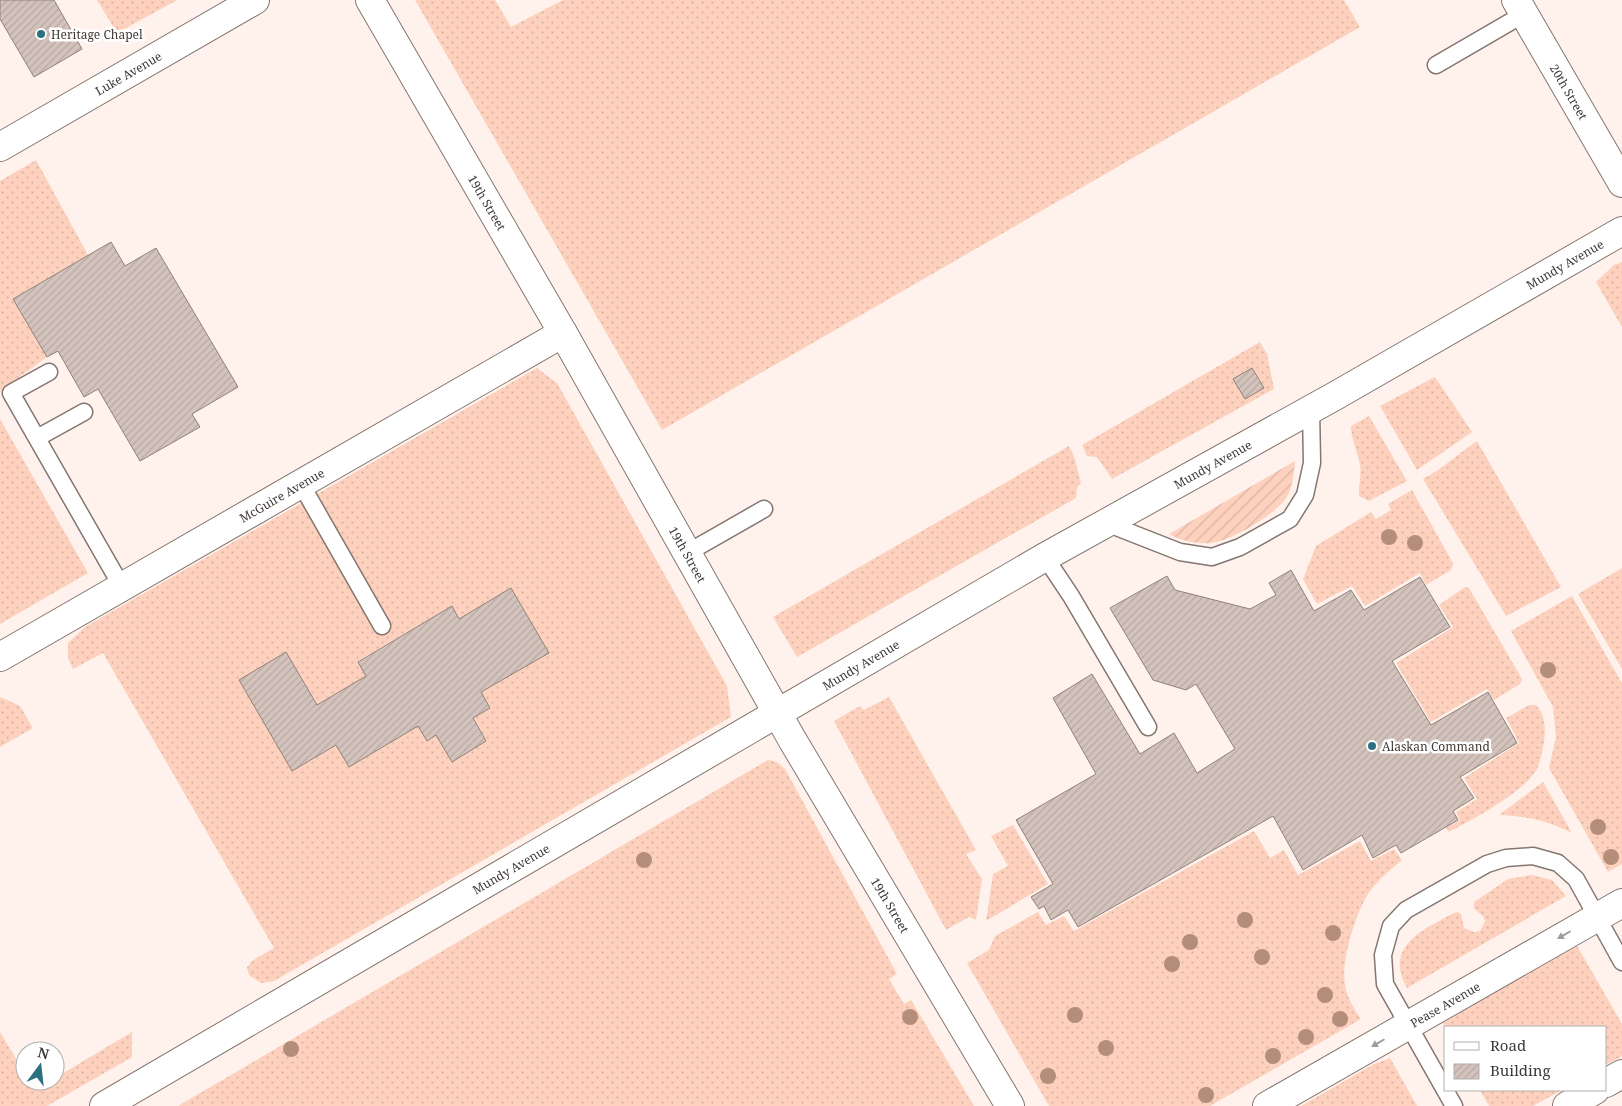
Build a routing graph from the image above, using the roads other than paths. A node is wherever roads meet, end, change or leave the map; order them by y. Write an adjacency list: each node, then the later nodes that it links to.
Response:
1 (255, 0): 5 (street, Luke Avenue)
2 (370, 0): 8 (street, 19th Street)
3 (1520, 7): 4 (lane); 6 (street, 20th Street)
4 (1436, 65)
5 (0, 147)
6 (1622, 183)
7 (1622, 231): 10 (street, Mundy Avenue)
8 (563, 333): 13 (street, McGuire Avenue); 16 (street, 19th Street)
9 (49, 372): 12 (lane)
10 (1312, 409): 15 (street, Mundy Avenue); 15 (lane)
11 (84, 412): 12 (lane)
12 (37, 438): 18 (lane)
13 (301, 484): 18 (street, McGuire Avenue); 19 (lane)
14 (764, 509): 16 (lane)
15 (1106, 522): 17 (street, Mundy Avenue)
16 (687, 553): 21 (street, 19th Street)
17 (1045, 557): 21 (street, Mundy Avenue); 22 (lane)
18 (122, 587): 20 (street, McGuire Avenue)
19 (382, 626)
20 (0, 657)
21 (778, 713): 32 (street, Mundy Avenue); 33 (street, 19th Street)
22 (1148, 726)
23 (1622, 903): 24 (street, Pease Avenue)
24 (1596, 917): 25 (lane); 26 (street, Pease Avenue, one-way to 26); 26 (lane)
25 (1622, 962)
26 (1408, 1025): 29 (lane); 34 (street, Pease Avenue, one-way to 34)
27 (1622, 1074): 28 (street)
28 (1607, 1082)
29 (1444, 1088)
30 (1445, 1091): 35 (lane)
31 (1593, 1091): 36 (street)
32 (104, 1106)
33 (1010, 1106)
34 (1267, 1106)
35 (1454, 1106)
36 (1567, 1106)

